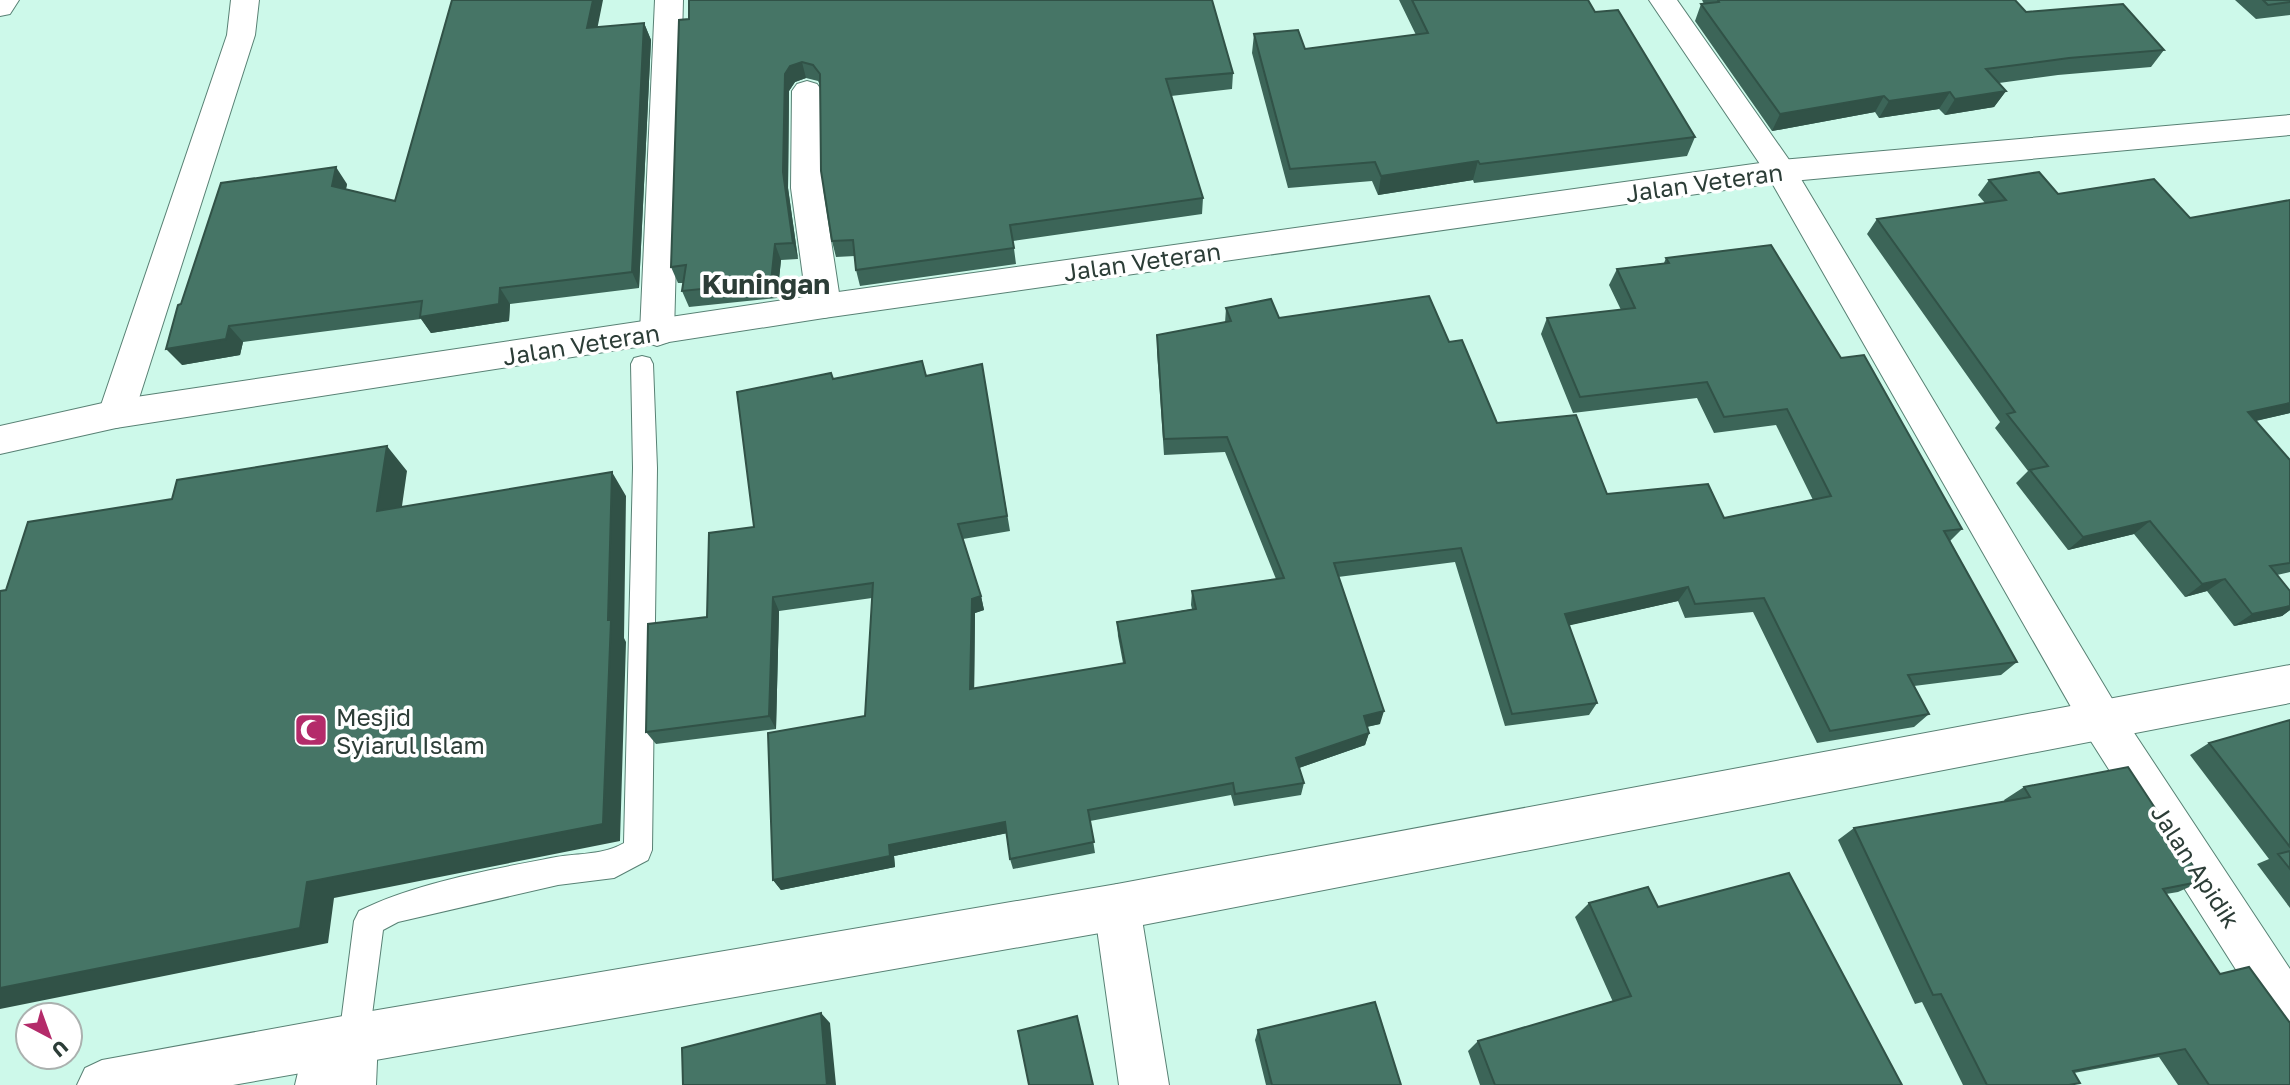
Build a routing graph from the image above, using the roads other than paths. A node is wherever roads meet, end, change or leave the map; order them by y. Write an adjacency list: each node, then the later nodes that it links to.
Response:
1 (5, 0): 5 (main road)
2 (245, 0): 12 (main road)
3 (669, 0): 10 (main road)
4 (1664, 0): 8 (main road, Jalan Apidik)
5 (0, 8)
6 (807, 91): 9 (main road)
7 (2290, 125): 8 (main road, Jalan Veteran)
8 (1781, 171): 9 (main road, Jalan Veteran); 15 (main road, Jalan Apidik)
9 (824, 306): 10 (main road, Jalan Veteran)
10 (657, 333): 12 (main road, Jalan Veteran)
11 (642, 364): 18 (lane)
12 (116, 414): 13 (main road, Jalan Veteran)
13 (0, 440)
14 (2290, 684): 15 (main road)
15 (2102, 720): 16 (main road); 17 (main road, Jalan Apidik)
16 (1117, 907): 18 (main road); 21 (main road)
17 (2290, 1011)
18 (328, 1056): 19 (main road); 20 (main road)
19 (102, 1085)
20 (351, 1085)
21 (1144, 1085)

